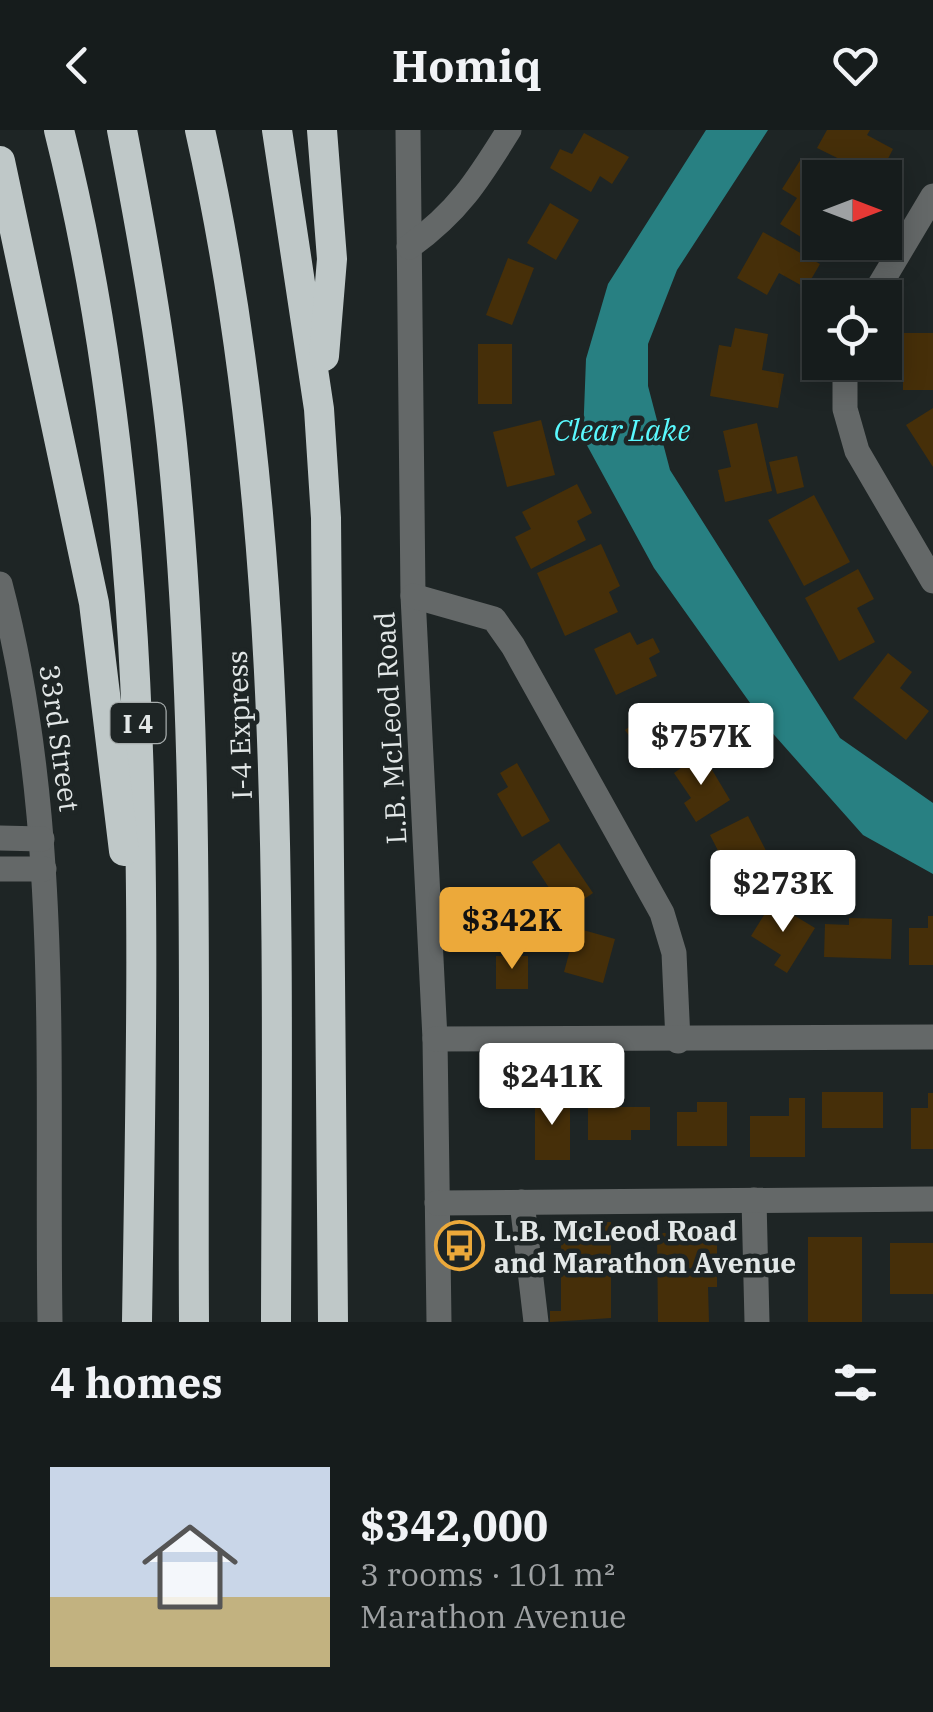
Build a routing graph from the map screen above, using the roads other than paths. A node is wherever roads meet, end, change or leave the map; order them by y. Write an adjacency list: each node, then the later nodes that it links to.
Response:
1 (59, 130): 24 (highway, I 4)
2 (122, 130): 31 (highway, I-4 Express)
3 (200, 130): 32 (highway, I-4 Express)
4 (277, 130): 13 (highway)
5 (322, 130): 13 (highway)
6 (408, 130): 10 (street, L.B. McLeod Road)
7 (509, 130): 10 (street)
8 (0, 161): 24 (highway)
9 (933, 196): 11 (street)
10 (409, 247): 16 (street, L.B. McLeod Road)
11 (883, 280)
12 (846, 380): 14 (street)
13 (319, 409): 33 (highway)
14 (933, 581)
15 (0, 584): 18 (street, 33rd Street)
16 (413, 596): 22 (street, L.B. McLeod Road); 23 (street)
17 (0, 838): 18 (street)
18 (42, 839): 20 (street, 33rd Street)
19 (0, 869): 20 (street)
20 (44, 869): 29 (street, 33rd Street)
21 (933, 1037): 23 (street)
22 (435, 1039): 23 (street); 28 (street, L.B. McLeod Road)
23 (678, 1042)
24 (141, 1057): 30 (highway, I 4)
25 (933, 1199): 26 (street)
26 (754, 1200): 27 (street); 36 (street)
27 (522, 1202): 28 (street); 35 (street)
28 (437, 1203): 34 (street, L.B. McLeod Road)
29 (50, 1322)
30 (137, 1322)
31 (194, 1322)
32 (276, 1322)
33 (334, 1322)
34 (438, 1322)
35 (536, 1322)
36 (756, 1322)

